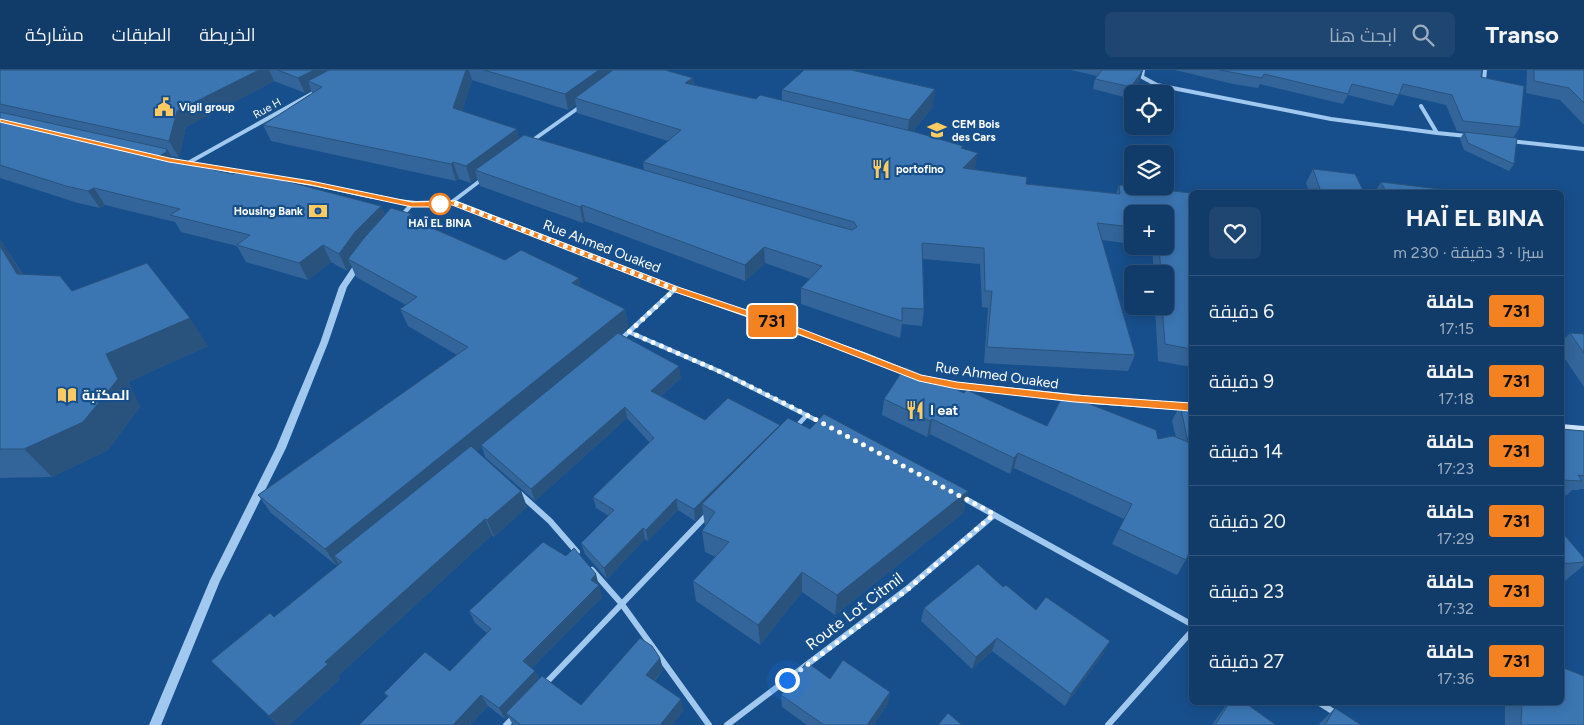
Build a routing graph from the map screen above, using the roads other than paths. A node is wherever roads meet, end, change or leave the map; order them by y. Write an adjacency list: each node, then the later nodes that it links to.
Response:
1 (1143, 70): 7 (street)
2 (1485, 70): 3 (street)
3 (1484, 80)
4 (321, 88): 15 (street, Rue H)
5 (589, 99): 10 (street)
6 (1421, 106): 7 (street)
7 (1436, 133): 8 (street)
8 (1470, 136)
9 (1508, 140): 12 (street)
10 (525, 146): 11 (street); 13 (street)
11 (534, 149)
12 (1584, 149)
13 (518, 152)
14 (159, 158): 15 (main road, Rue Ahmed Ouaked)
15 (188, 163): 18 (main road, Rue Ahmed Ouaked)
16 (489, 174): 17 (street)
17 (452, 202): 18 (main road, Rue Ahmed Ouaked); 21 (main road, Rue Ahmed Ouaked)
18 (412, 204): 19 (street)
19 (393, 225)
20 (367, 252): 43 (street)
21 (675, 289): 22 (street); 24 (main road, Rue Ahmed Ouaked)
22 (629, 332): 23 (street); 25 (street)
23 (614, 344)
24 (1189, 407)
25 (808, 415): 26 (street); 29 (street)
26 (824, 424)
27 (1564, 428): 28 (main road)
28 (1584, 430)
29 (787, 436)
30 (514, 489): 34 (street)
31 (952, 492): 33 (street)
32 (712, 510): 36 (street)
33 (994, 514): 37 (street); 46 (street, Route Lot Citmil)
34 (582, 558)
35 (589, 566): 36 (street)
36 (621, 603): 39 (street); 45 (street)
37 (1189, 623)
38 (1189, 634): 47 (street)
39 (540, 689)
40 (1323, 705): 42 (street)
41 (520, 711): 44 (street)
42 (1347, 720)
43 (155, 725)
44 (506, 725)
45 (709, 725)
46 (727, 725)
47 (1108, 725)

